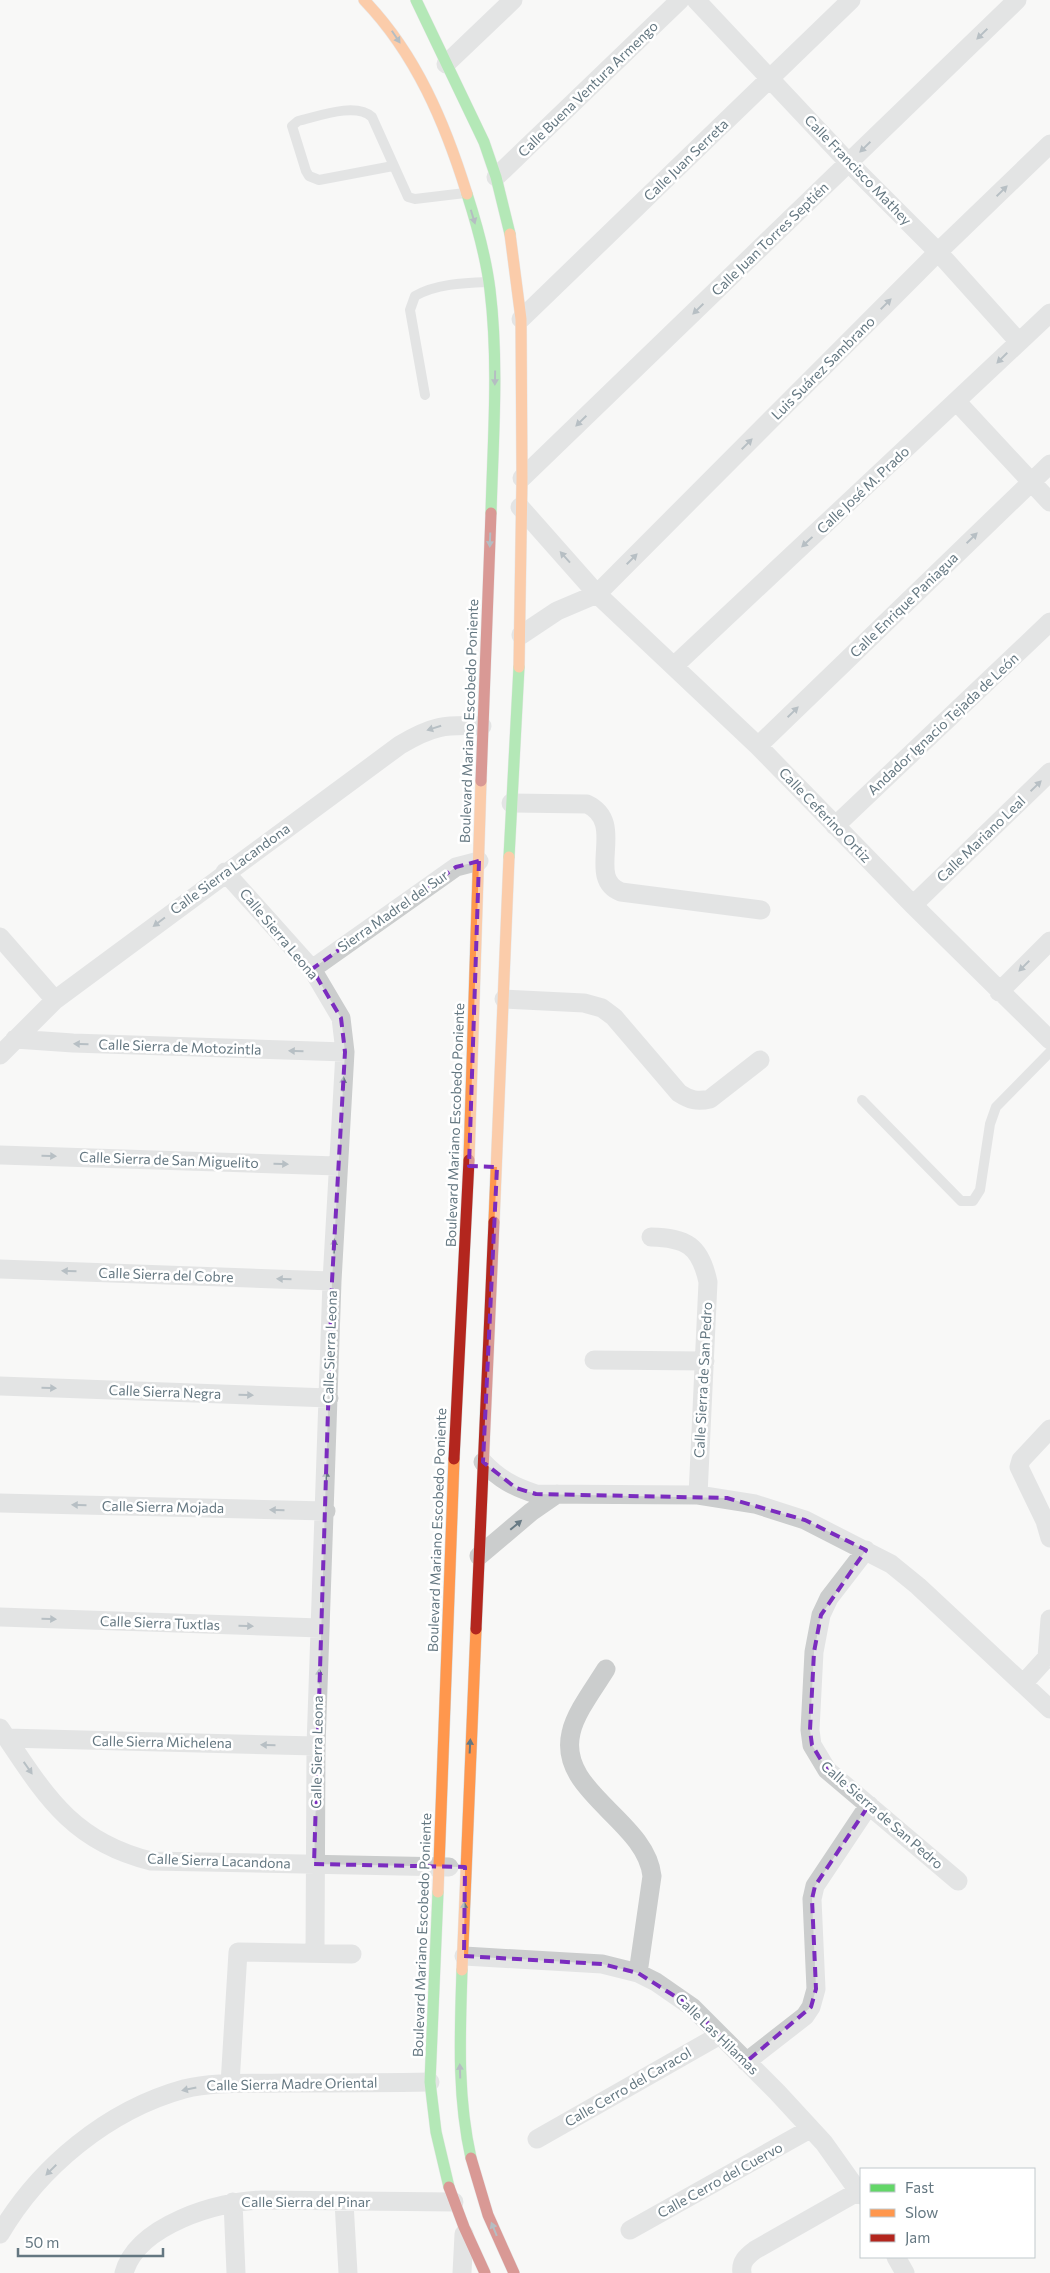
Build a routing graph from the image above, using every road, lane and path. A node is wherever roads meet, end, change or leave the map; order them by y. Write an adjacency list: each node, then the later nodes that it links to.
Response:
1 (364, 0): 14 (street, Boulevard Mariano Escobedo Poniente, one-way to 14)
2 (416, 0): 8 (street, Boulevard Mariano Escobedo Poniente)
3 (513, 0): 8 (street)
4 (680, 0): 13 (street, Calle Buena Ventura Armengo)
5 (696, 0): 9 (street, Calle Francisco Mathey)
6 (851, 0): 9 (street, Calle Juan Serreta)
7 (1017, 0): 11 (street, Calle Juan Torres Septién, one-way to 11)
8 (446, 64): 13 (street, Boulevard Mariano Escobedo Poniente)
9 (770, 79): 11 (street, Calle Francisco Mathey); 18 (street, Calle Juan Serreta)
10 (1050, 144): 15 (street, Luis Suárez Sambrano, one-way to 10)
11 (849, 164): 15 (street, Calle Francisco Mathey); 23 (street, Calle Juan Torres Septién, one-way to 23)
12 (393, 166): 12 (lane); 14 (lane)
13 (496, 177): 18 (street, Boulevard Mariano Escobedo Poniente)
14 (466, 192): 16 (street, Boulevard Mariano Escobedo Poniente, one-way to 16)
15 (938, 252): 19 (street, Calle Francisco Mathey); 27 (street, Luis Suárez Sambrano, one-way to 15)
16 (489, 282): 20 (lane); 31 (street, Boulevard Mariano Escobedo Poniente, one-way to 31)
17 (1050, 313): 19 (street, Calle José M. Prado)
18 (521, 319): 23 (street, Boulevard Mariano Escobedo Poniente)
19 (1018, 341): 21 (street, Calle José M. Prado, one-way to 21)
20 (425, 395)
21 (956, 402): 24 (street); 30 (street, Calle José M. Prado, one-way to 30)
22 (1050, 464): 24 (street, Calle Enrique Paniagua)
23 (522, 478): 26 (street, Boulevard Mariano Escobedo Poniente)
24 (1030, 482): 25 (street); 32 (street, Calle Enrique Paniagua, one-way to 24)
25 (1050, 502)
26 (520, 507): 27 (street, Calle Ceferino Ortiz, one-way to 26); 29 (street, Boulevard Mariano Escobedo Poniente)
27 (597, 594): 29 (street); 30 (street, Calle Ceferino Ortiz)
28 (1050, 622): 35 (street, Andador Ignacio Tejada de León)
29 (521, 634): 34 (street, Boulevard Mariano Escobedo Poniente)
30 (674, 666): 32 (street, Calle Ceferino Ortiz)
31 (482, 726): 36 (street, Boulevard Mariano Escobedo Poniente); 37 (street, Calle Sierra Lacandona, one-way to 37)
32 (758, 746): 35 (street, Calle Ceferino Ortiz)
33 (1050, 772): 38 (street, Calle Mariano Leal, one-way to 33)
34 (511, 803): 39 (street); 44 (street, Boulevard Mariano Escobedo Poniente)
35 (835, 826): 38 (street, Calle Ceferino Ortiz)
36 (479, 862): 42 (street, Sierra Madrel del Sur); 55 (street, Boulevard Mariano Escobedo Poniente)
37 (225, 872): 42 (street, Calle Sierra Leona); 45 (street, Calle Sierra Lacandona, one-way to 45)
38 (913, 905): 43 (street, Calle Ceferino Ortiz)
39 (761, 910)
40 (0, 937): 45 (street)
41 (1050, 941): 43 (street, one-way to 43)
42 (312, 969): 48 (street, Calle Sierra Leona)
43 (999, 992): 47 (street, Calle Ceferino Ortiz)
44 (504, 999): 51 (street); 55 (street, Boulevard Mariano Escobedo Poniente)
45 (55, 1000): 46 (street, Calle Sierra Lacandona)
46 (15, 1039): 48 (street, Calle Sierra de Motozintla, one-way to 46); 50 (street, Calle Sierra Lacandona)
47 (1050, 1040)
48 (345, 1052): 54 (street, Calle Sierra Leona, one-way to 48)
49 (1050, 1052): 52 (lane)
50 (0, 1055)
51 (760, 1060)
52 (862, 1100)
53 (0, 1154): 54 (street, Calle Sierra de San Miguelito, one-way to 54)
54 (337, 1166): 58 (street, Calle Sierra Leona, one-way to 54)
55 (483, 1167): 64 (street, Boulevard Mariano Escobedo Poniente); 83 (street, Boulevard Mariano Escobedo Poniente)
56 (650, 1237): 60 (street, Calle Sierra de San Pedro)
57 (0, 1269): 58 (street, Calle Sierra del Cobre, one-way to 57)
58 (332, 1281): 62 (street, Calle Sierra Leona)
59 (594, 1360): 60 (street)
60 (705, 1361): 66 (street, Calle Sierra de San Pedro)
61 (0, 1386): 62 (street, Calle Sierra Negra, one-way to 62)
62 (329, 1398): 68 (street, Calle Sierra Leona, one-way to 62)
63 (1050, 1429): 69 (street)
64 (483, 1462): 65 (street); 71 (street, Boulevard Mariano Escobedo Poniente)
65 (557, 1494): 66 (street); 71 (street, one-way to 65)
66 (698, 1495): 70 (street)
67 (0, 1503): 68 (street, Calle Sierra Mojada, one-way to 67)
68 (326, 1511): 74 (street, Calle Sierra Leona)
69 (1050, 1538)
70 (866, 1550): 77 (street); 81 (street, Calle Sierra de San Pedro)
71 (479, 1556): 84 (street, Boulevard Mariano Escobedo Poniente, one-way to 71)
72 (0, 1617): 74 (street, Calle Sierra Tuxtlas, one-way to 74)
73 (1050, 1619): 75 (street)
74 (320, 1628): 80 (street, Calle Sierra Leona, one-way to 74)
75 (1048, 1656): 77 (street)
76 (606, 1669): 89 (street)
77 (1023, 1684): 78 (street)
78 (1050, 1709)
79 (4, 1733): 80 (street, Calle Sierra Michelena, one-way to 79); 82 (street, Calle Sierra Lacandona, one-way to 82)
80 (316, 1746): 82 (street, Calle Sierra Leona)
81 (869, 1806): 85 (street, Calle Sierra de San Pedro); 91 (street)
82 (314, 1864): 83 (street, Calle Sierra Lacandona); 86 (street, Calle Sierra Leona)
83 (440, 1866): 84 (street, Calle Sierra Lacandona); 92 (street, Boulevard Mariano Escobedo Poniente)
84 (465, 1867): 88 (street, Boulevard Mariano Escobedo Poniente, one-way to 84)
85 (958, 1881)
86 (315, 1954): 87 (street); 93 (street)
87 (352, 1954)
88 (464, 1956): 89 (street, Calle Las Hilamas); 109 (street, Boulevard Mariano Escobedo Poniente, one-way to 88)
89 (638, 1973): 90 (street, Calle Las Hilamas)
90 (720, 2035): 91 (street, Calle Las Hilamas); 95 (street, Calle Cerro del Caracol)
91 (746, 2062): 94 (street, Calle Las Hilamas)
92 (430, 2082): 93 (street, Calle Sierra Madre Oriental); 99 (street, Boulevard Mariano Escobedo Poniente)
93 (230, 2084): 102 (street, Calle Sierra Madre Oriental, one-way to 102)
94 (810, 2129): 96 (street, Calle Las Hilamas); 100 (street, Calle Cerro del Cuervo)
95 (537, 2140)
96 (860, 2193): 103 (street)
97 (234, 2202): 98 (street, Calle Sierra del Pinar); 104 (street, Calle Sierra del Pinar); 105 (street)
98 (344, 2202): 99 (street, Calle Sierra del Pinar); 106 (street)
99 (454, 2202): 101 (street, Boulevard Mariano Escobedo Poniente)
100 (630, 2230)
101 (464, 2231): 107 (street); 108 (street, Boulevard Mariano Escobedo Poniente)
102 (0, 2234)
103 (742, 2268)
104 (124, 2273)
105 (236, 2273)
106 (348, 2273)
107 (462, 2273)
108 (485, 2273)
109 (514, 2273)

